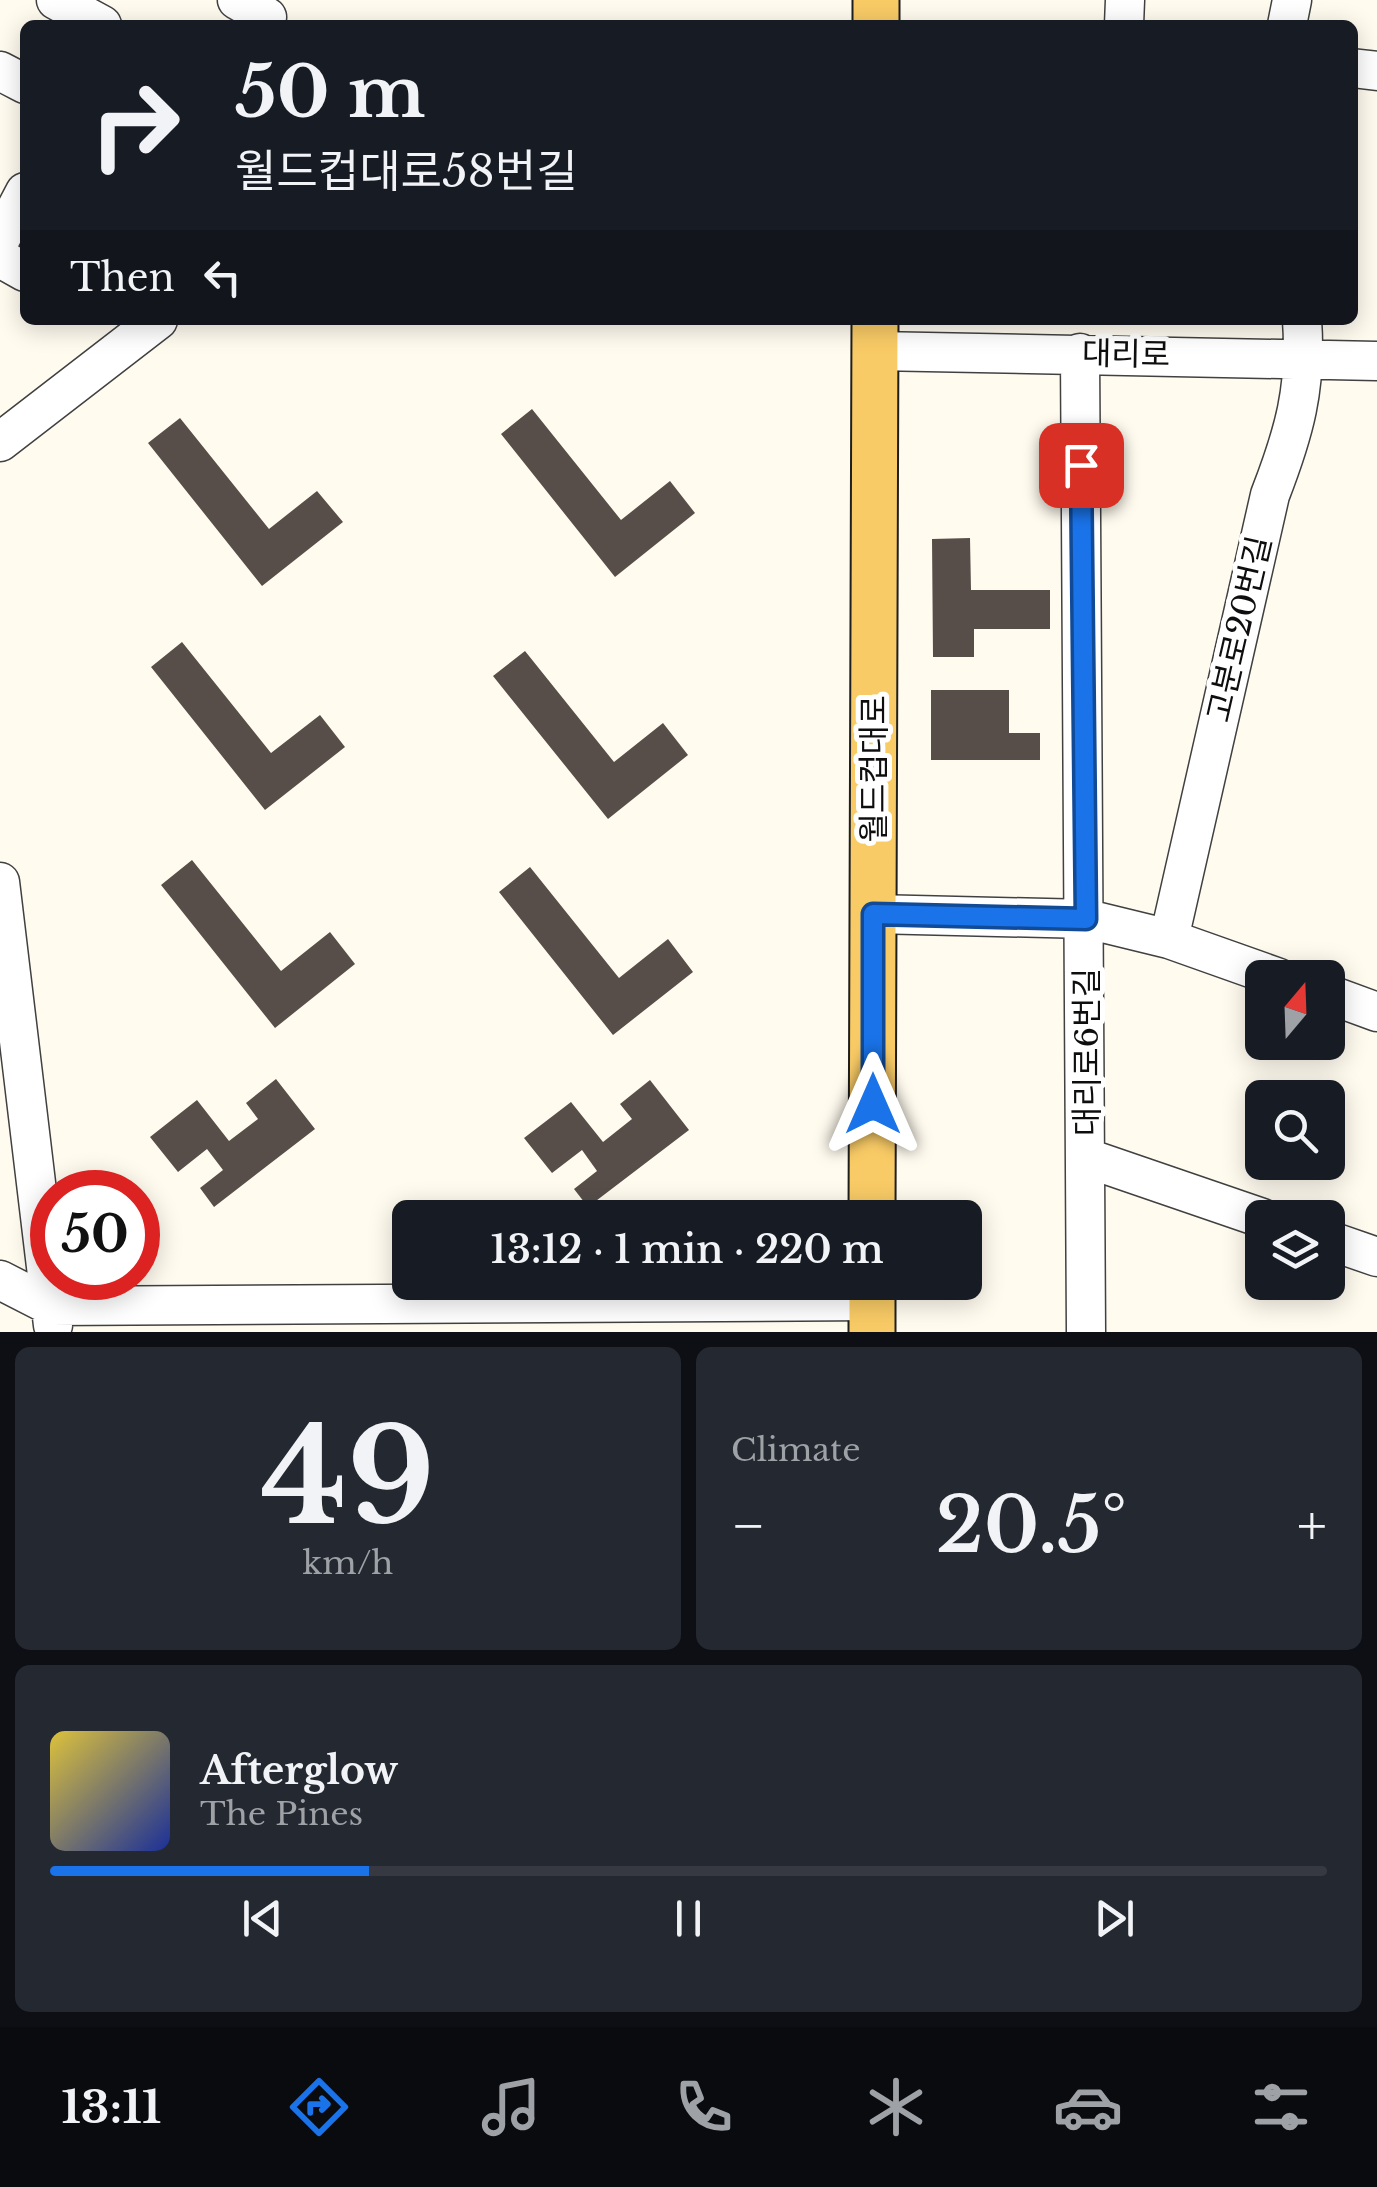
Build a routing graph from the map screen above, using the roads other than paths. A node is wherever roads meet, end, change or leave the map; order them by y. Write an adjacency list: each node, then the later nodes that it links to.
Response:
1 (56, 0): 2 (street)
2 (93, 20)
3 (20, 202): 4 (street)
4 (0, 240)
5 (104, 325): 10 (street)
6 (152, 325): 10 (street)
7 (1302, 325): 11 (street, 고분로20번길)
8 (875, 335): 9 (street, 대리로); 15 (main road, 월드컵대로)
9 (1075, 340): 11 (street, 대리로); 16 (street, 대리로6번길)
10 (110, 357): 13 (street)
11 (1305, 358): 12 (street, 대리로); 17 (street, 고분로20번길)
12 (1377, 361)
13 (0, 442)
14 (0, 882): 21 (street)
15 (873, 914): 16 (street); 23 (main road, 월드컵대로)
16 (1086, 919): 17 (street); 22 (street, 대리로6번길)
17 (1170, 939): 18 (street)
18 (1245, 966)
19 (1345, 1000): 20 (street)
20 (1377, 1012)
21 (10, 1067): 29 (street)
22 (1086, 1158): 24 (street); 30 (street, 대리로6번길)
23 (872, 1200)
24 (1245, 1212)
25 (1345, 1246): 26 (street)
26 (1377, 1257)
27 (0, 1280): 29 (street)
28 (872, 1305): 29 (street)
29 (47, 1323)
30 (1086, 1332)

